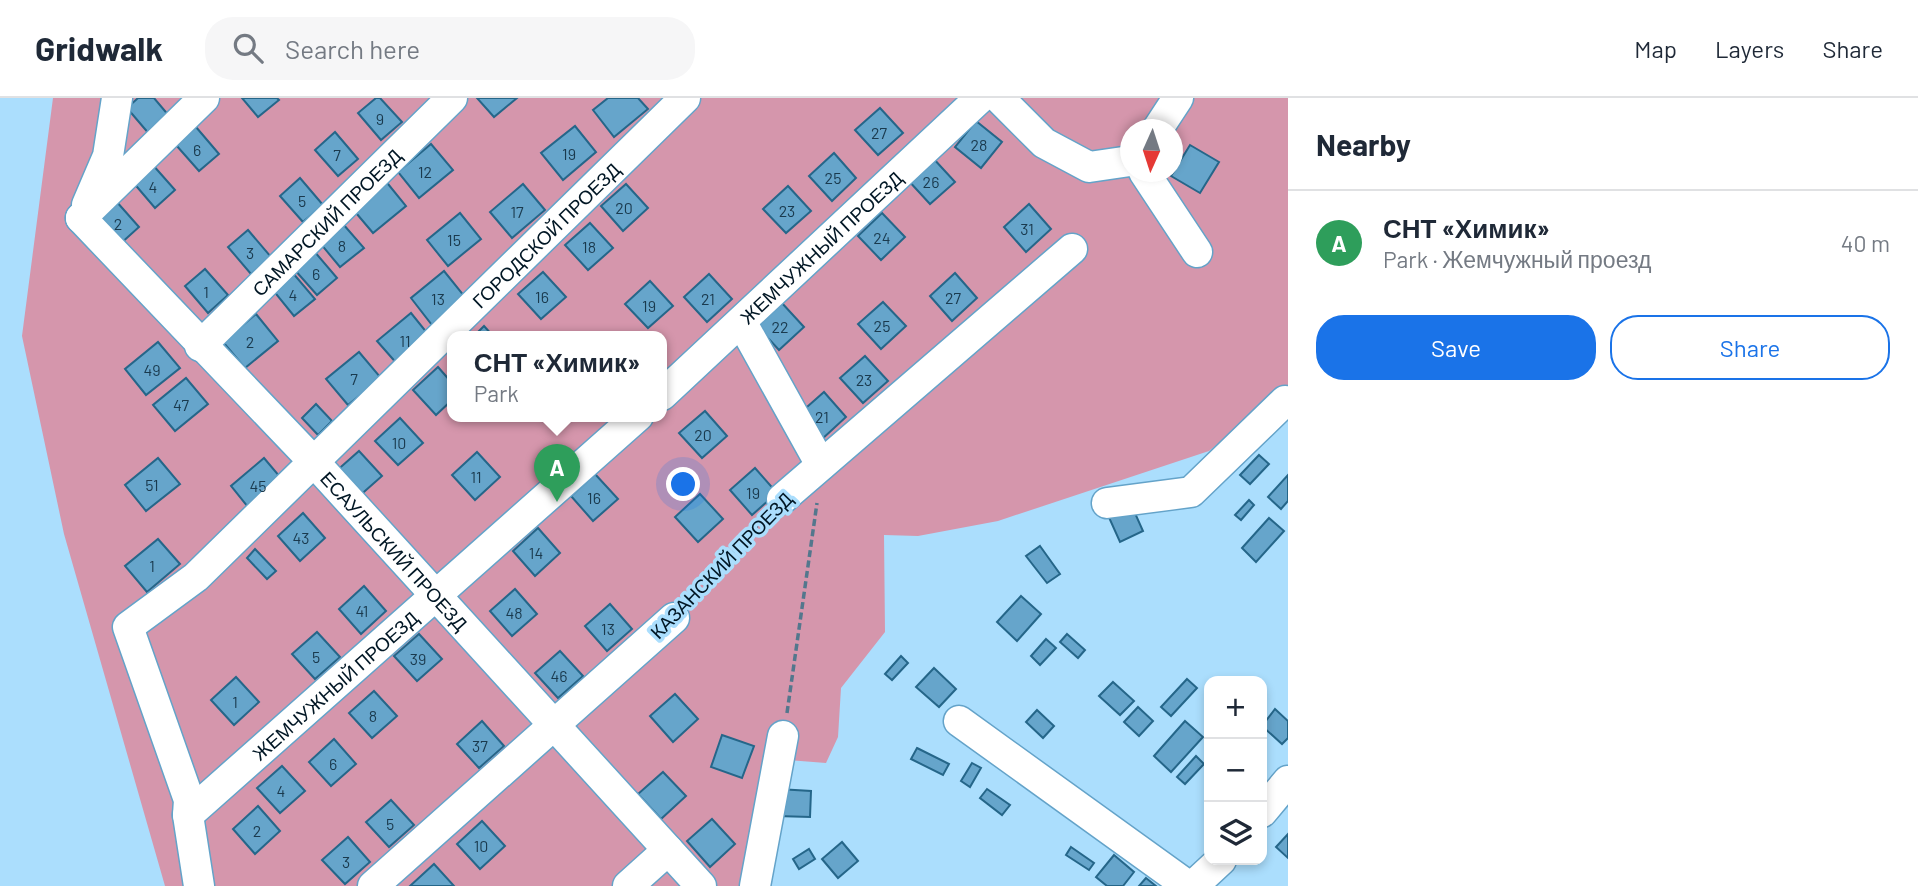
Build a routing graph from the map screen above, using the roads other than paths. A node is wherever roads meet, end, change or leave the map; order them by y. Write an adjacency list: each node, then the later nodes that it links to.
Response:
1 (117, 98): 11 (street)
2 (204, 98): 11 (street)
3 (452, 98): 17 (street, САМАРСКИЙ ПРОЕЗД)
4 (685, 98): 15 (street, ГОРОДСКОЙ ПРОЕЗД)
5 (980, 98): 14 (street, ЖЕМЧУЖНЫЙ ПРОЕЗД)
6 (999, 98): 9 (street)
7 (1178, 98): 8 (street)
8 (1164, 119)
9 (1120, 162)
10 (1151, 182): 13 (street)
11 (81, 218): 17 (street, ЕСАУЛЬСКИЙ ПРОЕЗД)
12 (1072, 249): 22 (street, КАЗАНСКИЙ ПРОЕЗД)
13 (1197, 252)
14 (742, 323): 18 (street, ЖЕМЧУЖНЫЙ ПРОЕЗД); 22 (street)
15 (449, 331)
16 (447, 333): 21 (street, ГОРОДСКОЙ ПРОЕЗД)
17 (200, 346): 21 (street, ЕСАУЛЬСКИЙ ПРОЕЗД)
18 (667, 390)
19 (1287, 402): 24 (street)
20 (631, 422): 25 (street, ЖЕМЧУЖНЫЙ ПРОЕЗД)
21 (315, 463): 25 (street, ЕСАУЛЬСКИЙ ПРОЕЗД); 32 (street, ГОРОДСКОЙ ПРОЕЗД)
22 (822, 465): 23 (street, КАЗАНСКИЙ ПРОЕЗД)
23 (782, 499)
24 (1107, 503)
25 (437, 597): 28 (street, ЕСАУЛЬСКИЙ ПРОЕЗД); 32 (street, ЖЕМЧУЖНЫЙ ПРОЕЗД)
26 (674, 618): 28 (street, КАЗАНСКИЙ ПРОЕЗД)
27 (959, 721): 40 (street)
28 (553, 724): 33 (street, ЕСАУЛЬСКИЙ ПРОЕЗД); 36 (street, КАЗАНСКИЙ ПРОЕЗД)
29 (783, 736): 39 (street)
30 (1288, 781): 31 (street)
31 (1267, 806)
32 (188, 815): 35 (street)
33 (668, 850): 37 (street); 38 (street, ЕСАУЛЬСКИЙ ПРОЕЗД)
34 (1216, 865): 41 (street)
35 (200, 886)
36 (373, 886)
37 (628, 886)
38 (701, 886)
39 (755, 886)
40 (1188, 886)
41 (1193, 886)

